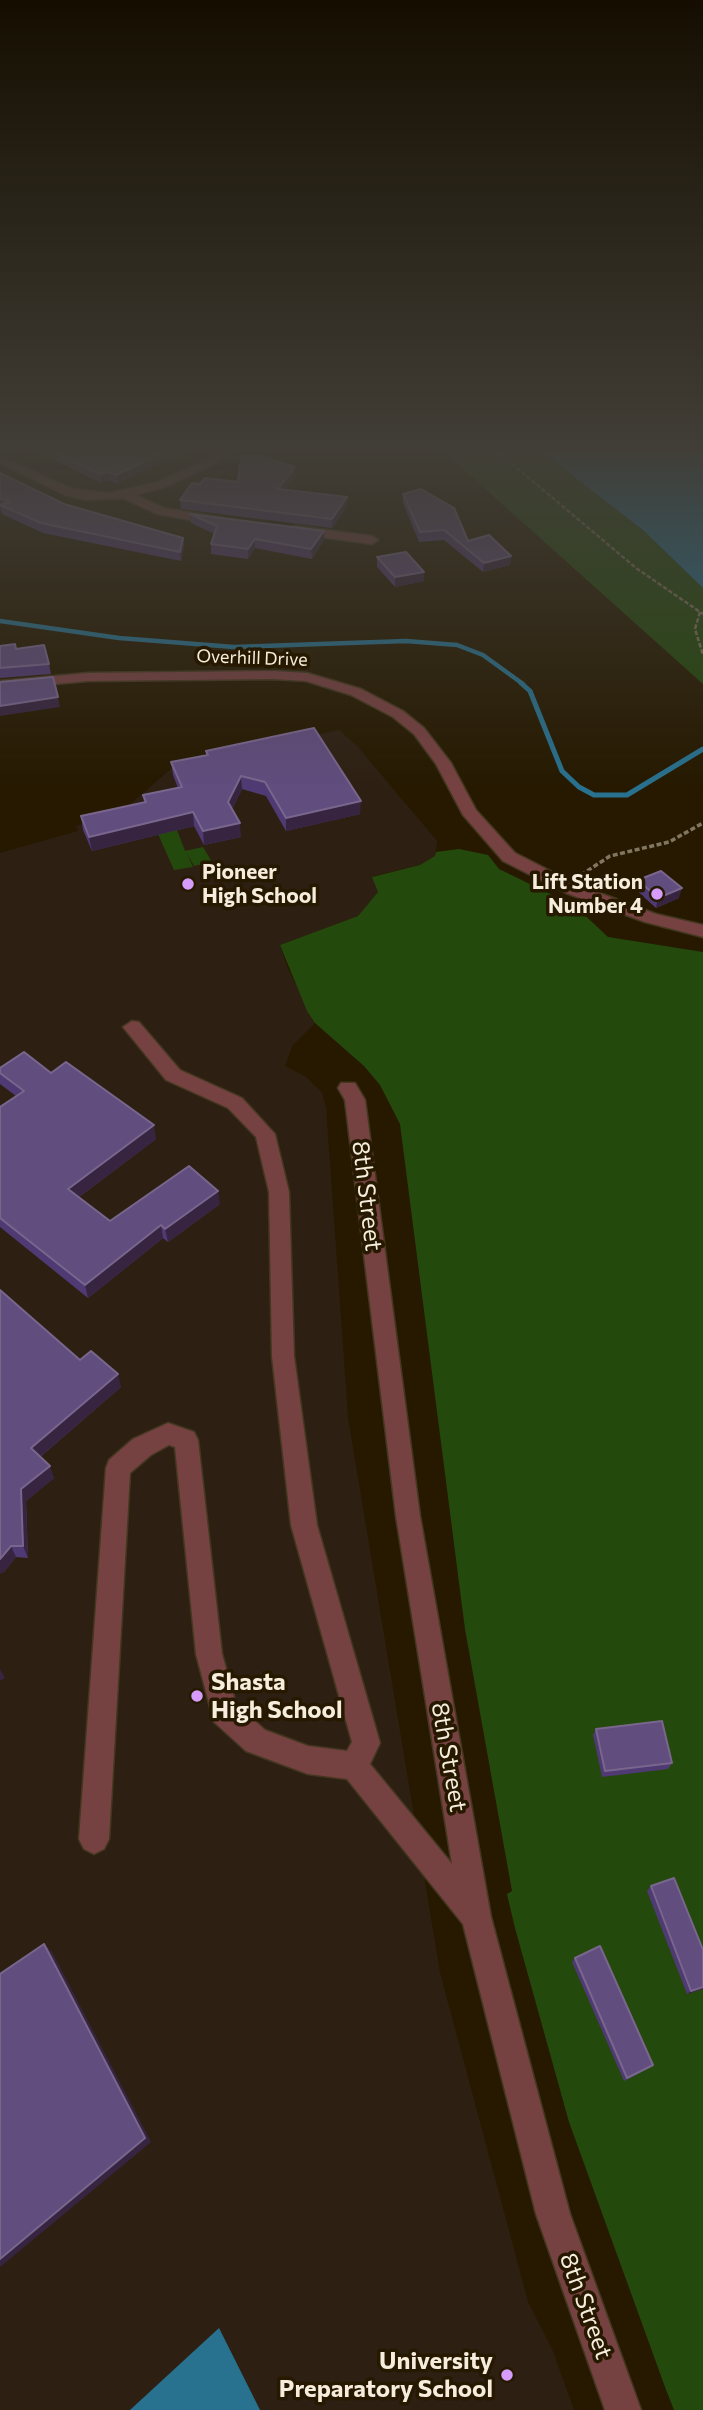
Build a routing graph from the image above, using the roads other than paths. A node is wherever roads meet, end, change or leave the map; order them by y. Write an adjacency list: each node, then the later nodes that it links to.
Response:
1 (0, 685): 2 (street, Overhill Drive)
2 (703, 931)
3 (132, 1027): 5 (street)
4 (348, 1088): 7 (street, 8th Street)
5 (354, 1766): 6 (street); 7 (street)
6 (94, 1839)
7 (476, 1917): 8 (street, 8th Street)
8 (623, 2410)

